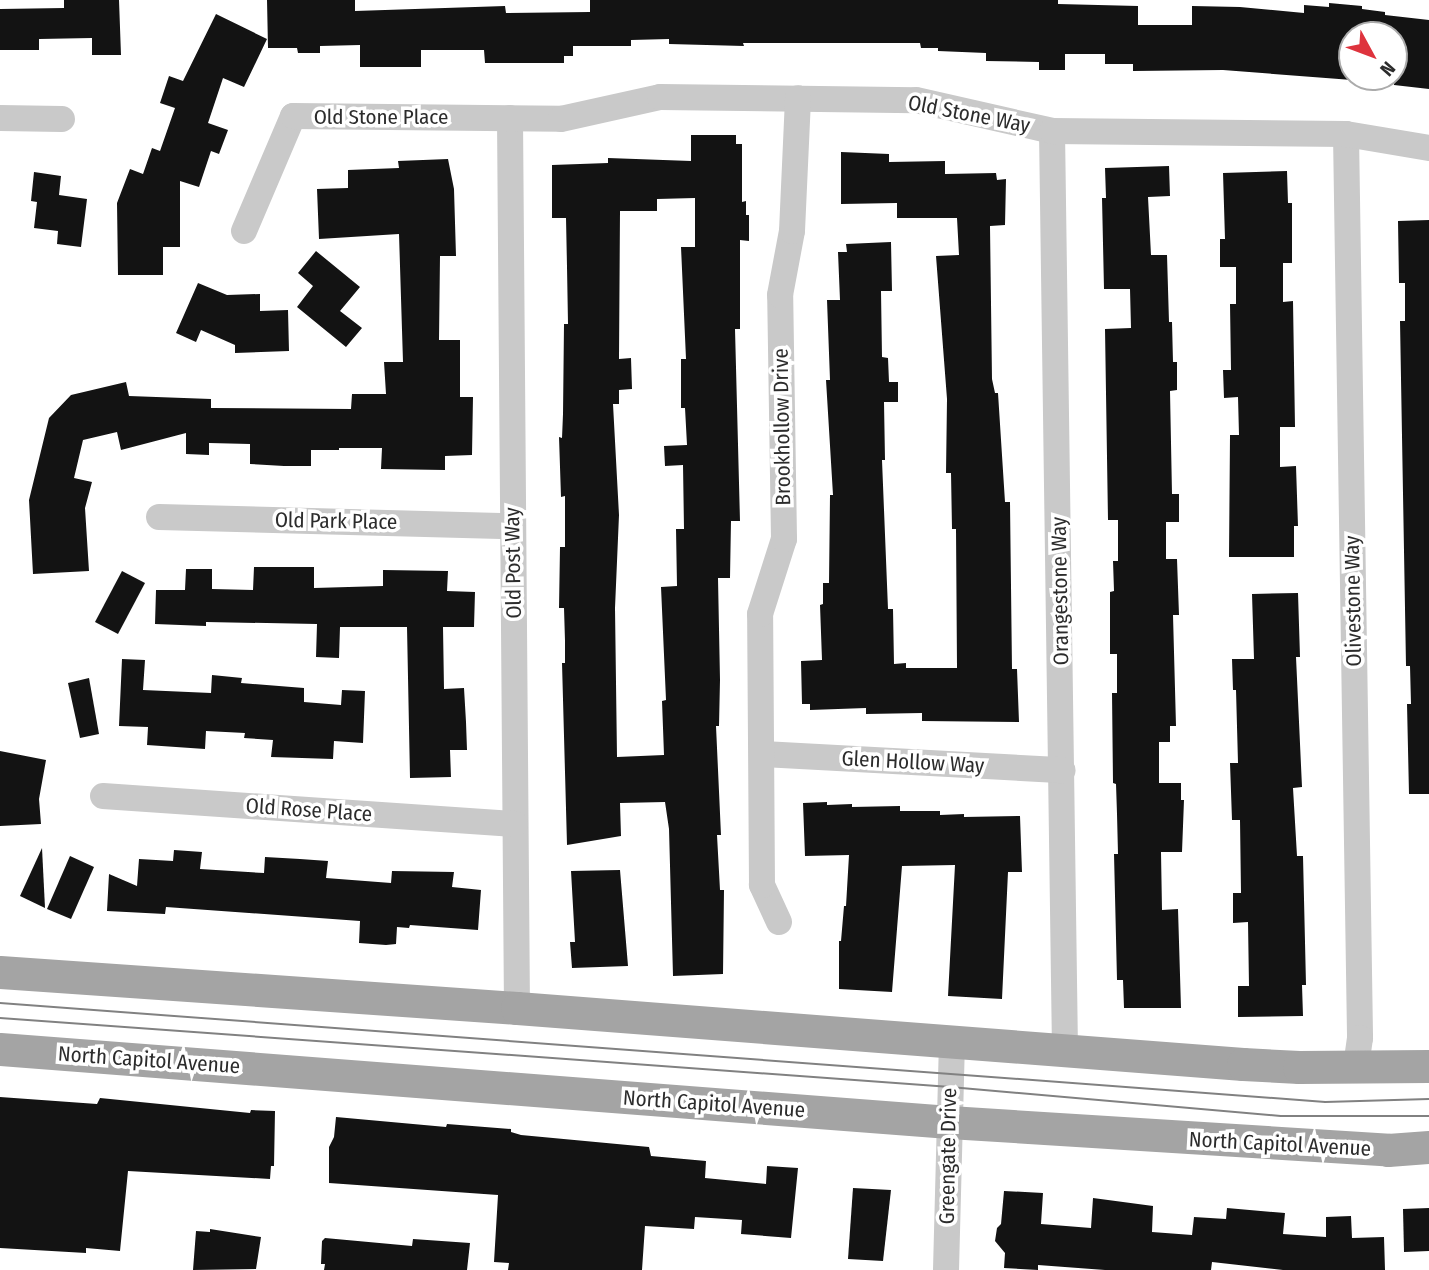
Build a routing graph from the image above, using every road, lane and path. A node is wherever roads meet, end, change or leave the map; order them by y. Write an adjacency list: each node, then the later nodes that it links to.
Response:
1 (798, 98): 3 (street, Old Stone Way); 5 (street, Old Stone Way); 11 (street, Brookhollow Drive)
2 (0, 118): 4 (street)
3 (510, 118): 8 (street, Old Stone Place); 10 (street, Old Post Way)
4 (62, 119)
5 (1052, 131): 6 (street, Old Stone Way); 12 (street, Orangestone Way)
6 (1346, 134): 7 (street, Old Stone Way); 22 (street, Olivestone Way)
7 (1429, 148)
8 (244, 231)
9 (159, 517): 10 (street, Old Park Place)
10 (512, 526): 14 (street, Old Post Way)
11 (763, 754): 12 (street, Glen Hollow Way); 15 (street, Brookhollow Drive)
12 (1063, 770): 20 (street, Orangestone Way)
13 (103, 796): 14 (street, Old Rose Place)
14 (515, 824): 17 (street, Old Post Way)
15 (779, 922)
16 (0, 972): 17 (main road)
17 (517, 1008): 18 (main road)
18 (952, 1043): 20 (main road); 23 (street, Greengate Drive)
19 (0, 1049): 23 (main road, North Capitol Avenue)
20 (1065, 1051): 22 (main road)
21 (1429, 1066): 22 (main road)
22 (1356, 1068)
23 (949, 1122): 24 (main road, North Capitol Avenue); 25 (street, Greengate Drive)
24 (1429, 1147)
25 (946, 1270)

